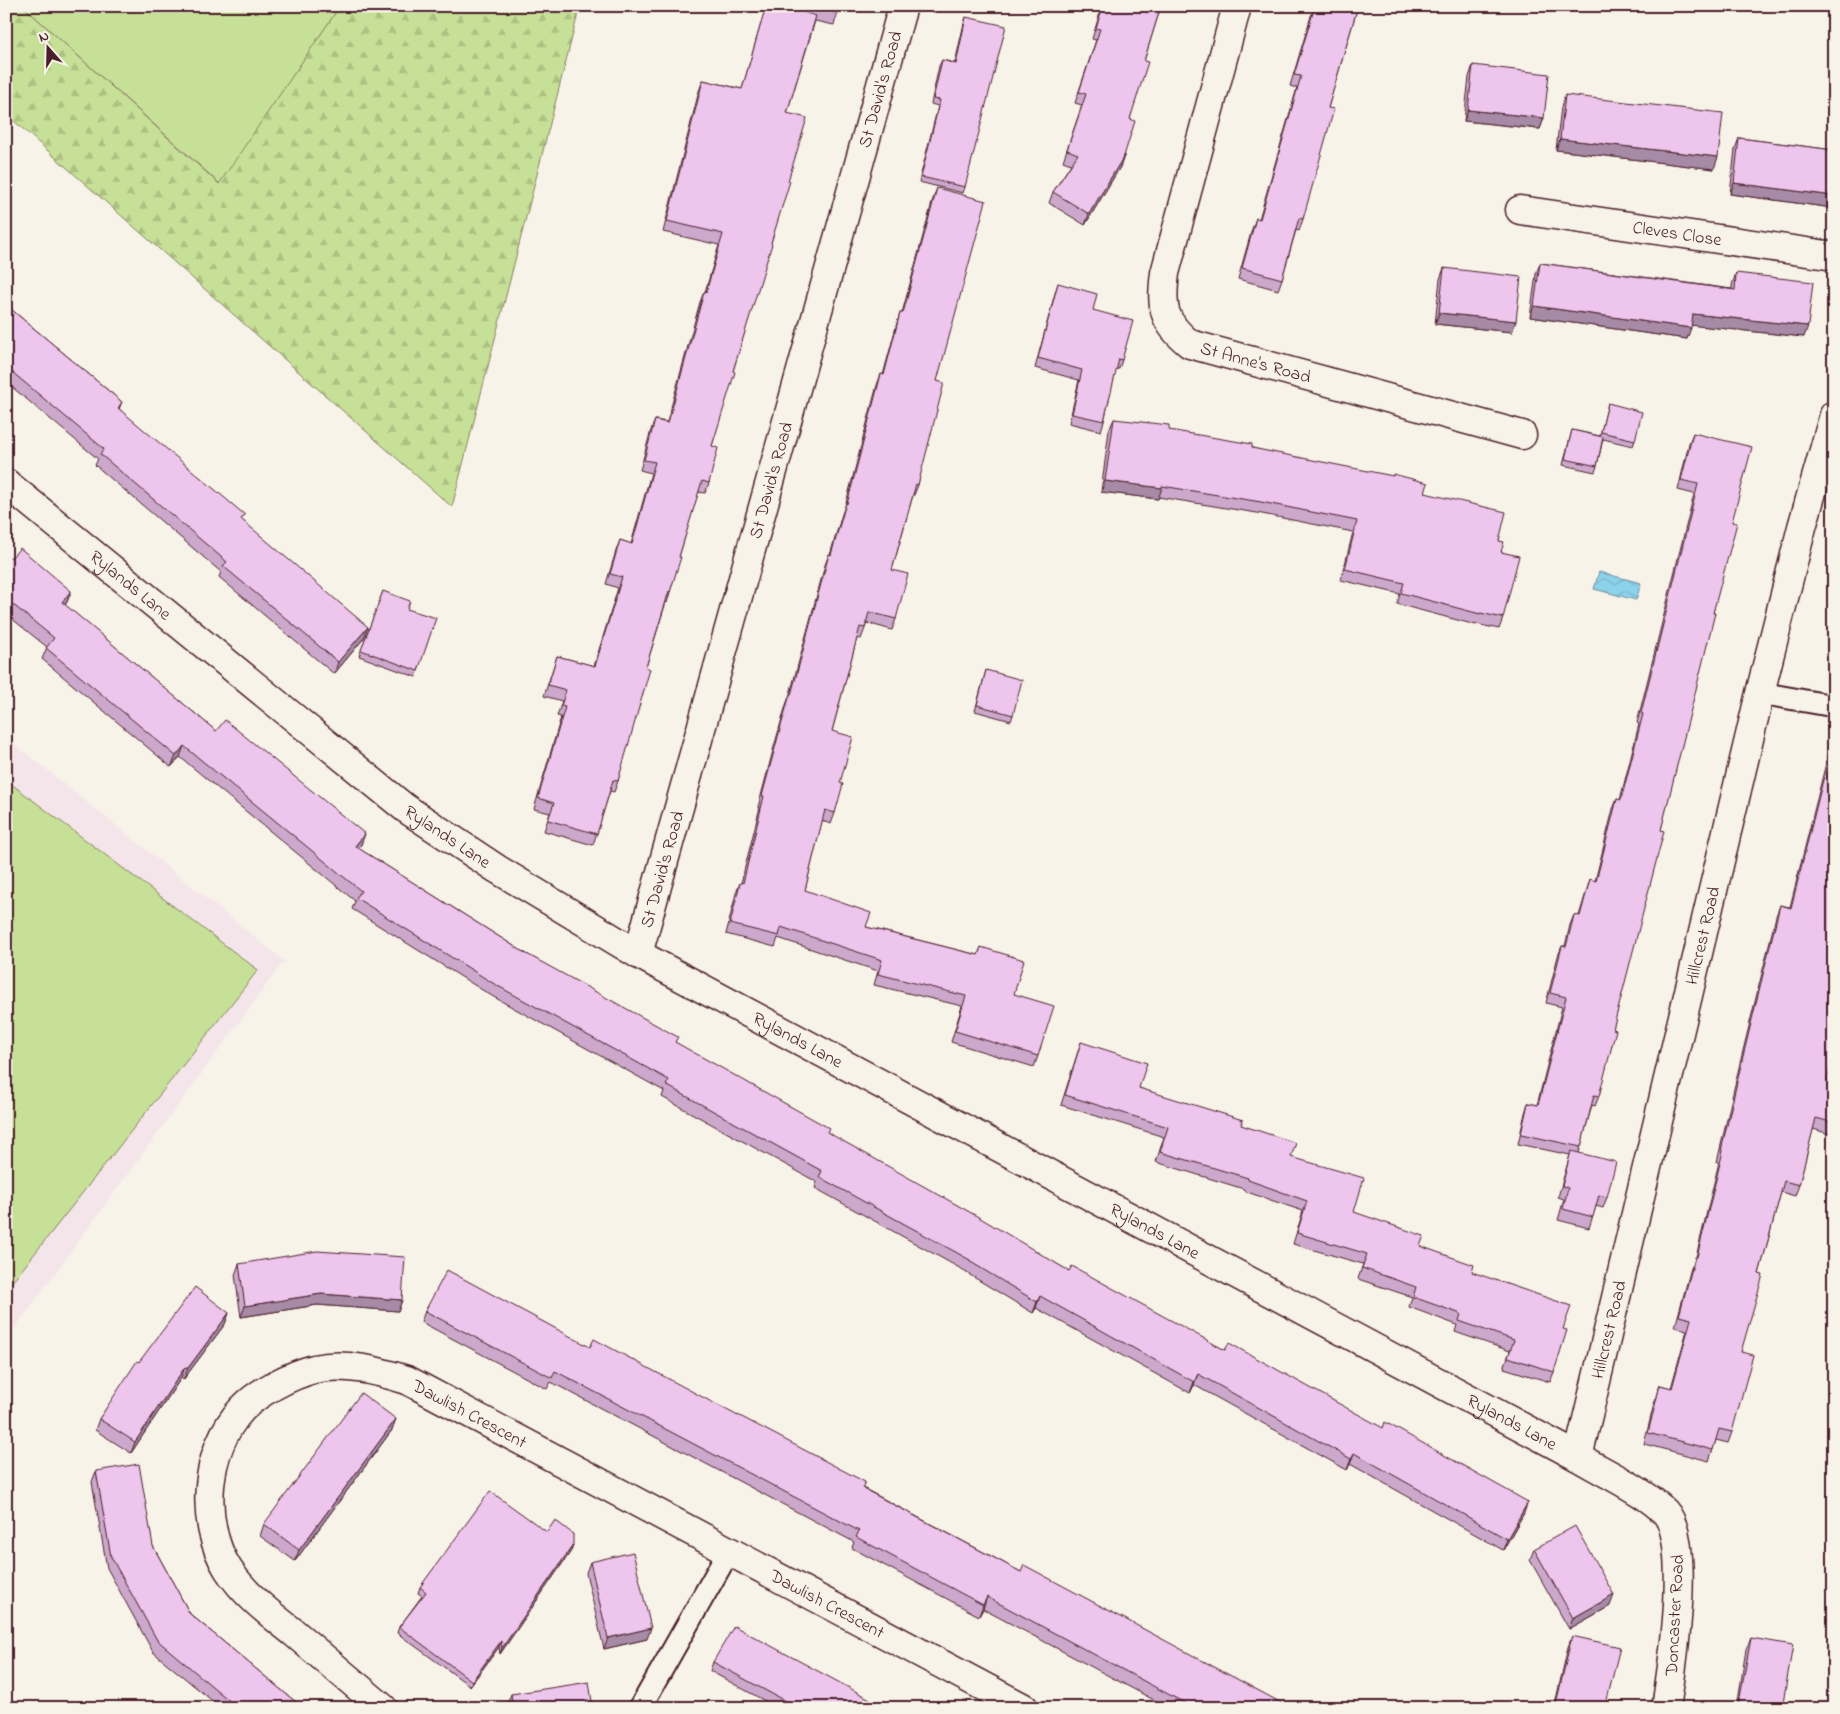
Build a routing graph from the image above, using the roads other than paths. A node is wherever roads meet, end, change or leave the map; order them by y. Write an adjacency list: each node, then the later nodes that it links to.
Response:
1 (903, 6): 10 (street, St David's Road)
2 (1237, 6): 6 (street, St Anne's Road)
3 (1520, 210): 4 (street, Cleves Close)
4 (1834, 256)
5 (1834, 415): 8 (street, Hillcrest Road)
6 (1522, 435)
7 (6, 483): 10 (street, Rylands Lane)
8 (1760, 693): 9 (lane); 11 (street, Hillcrest Road)
9 (1834, 706)
10 (638, 954): 11 (street, Rylands Lane)
11 (1578, 1457): 12 (street, Rylands Lane)
12 (1652, 1500): 17 (street, Doncaster Road)
13 (729, 1551): 14 (street, Dawlish Crescent); 15 (lane); 16 (street, Dawlish Crescent)
14 (383, 1708)
15 (640, 1708)
16 (1024, 1708)
17 (1666, 1708)

